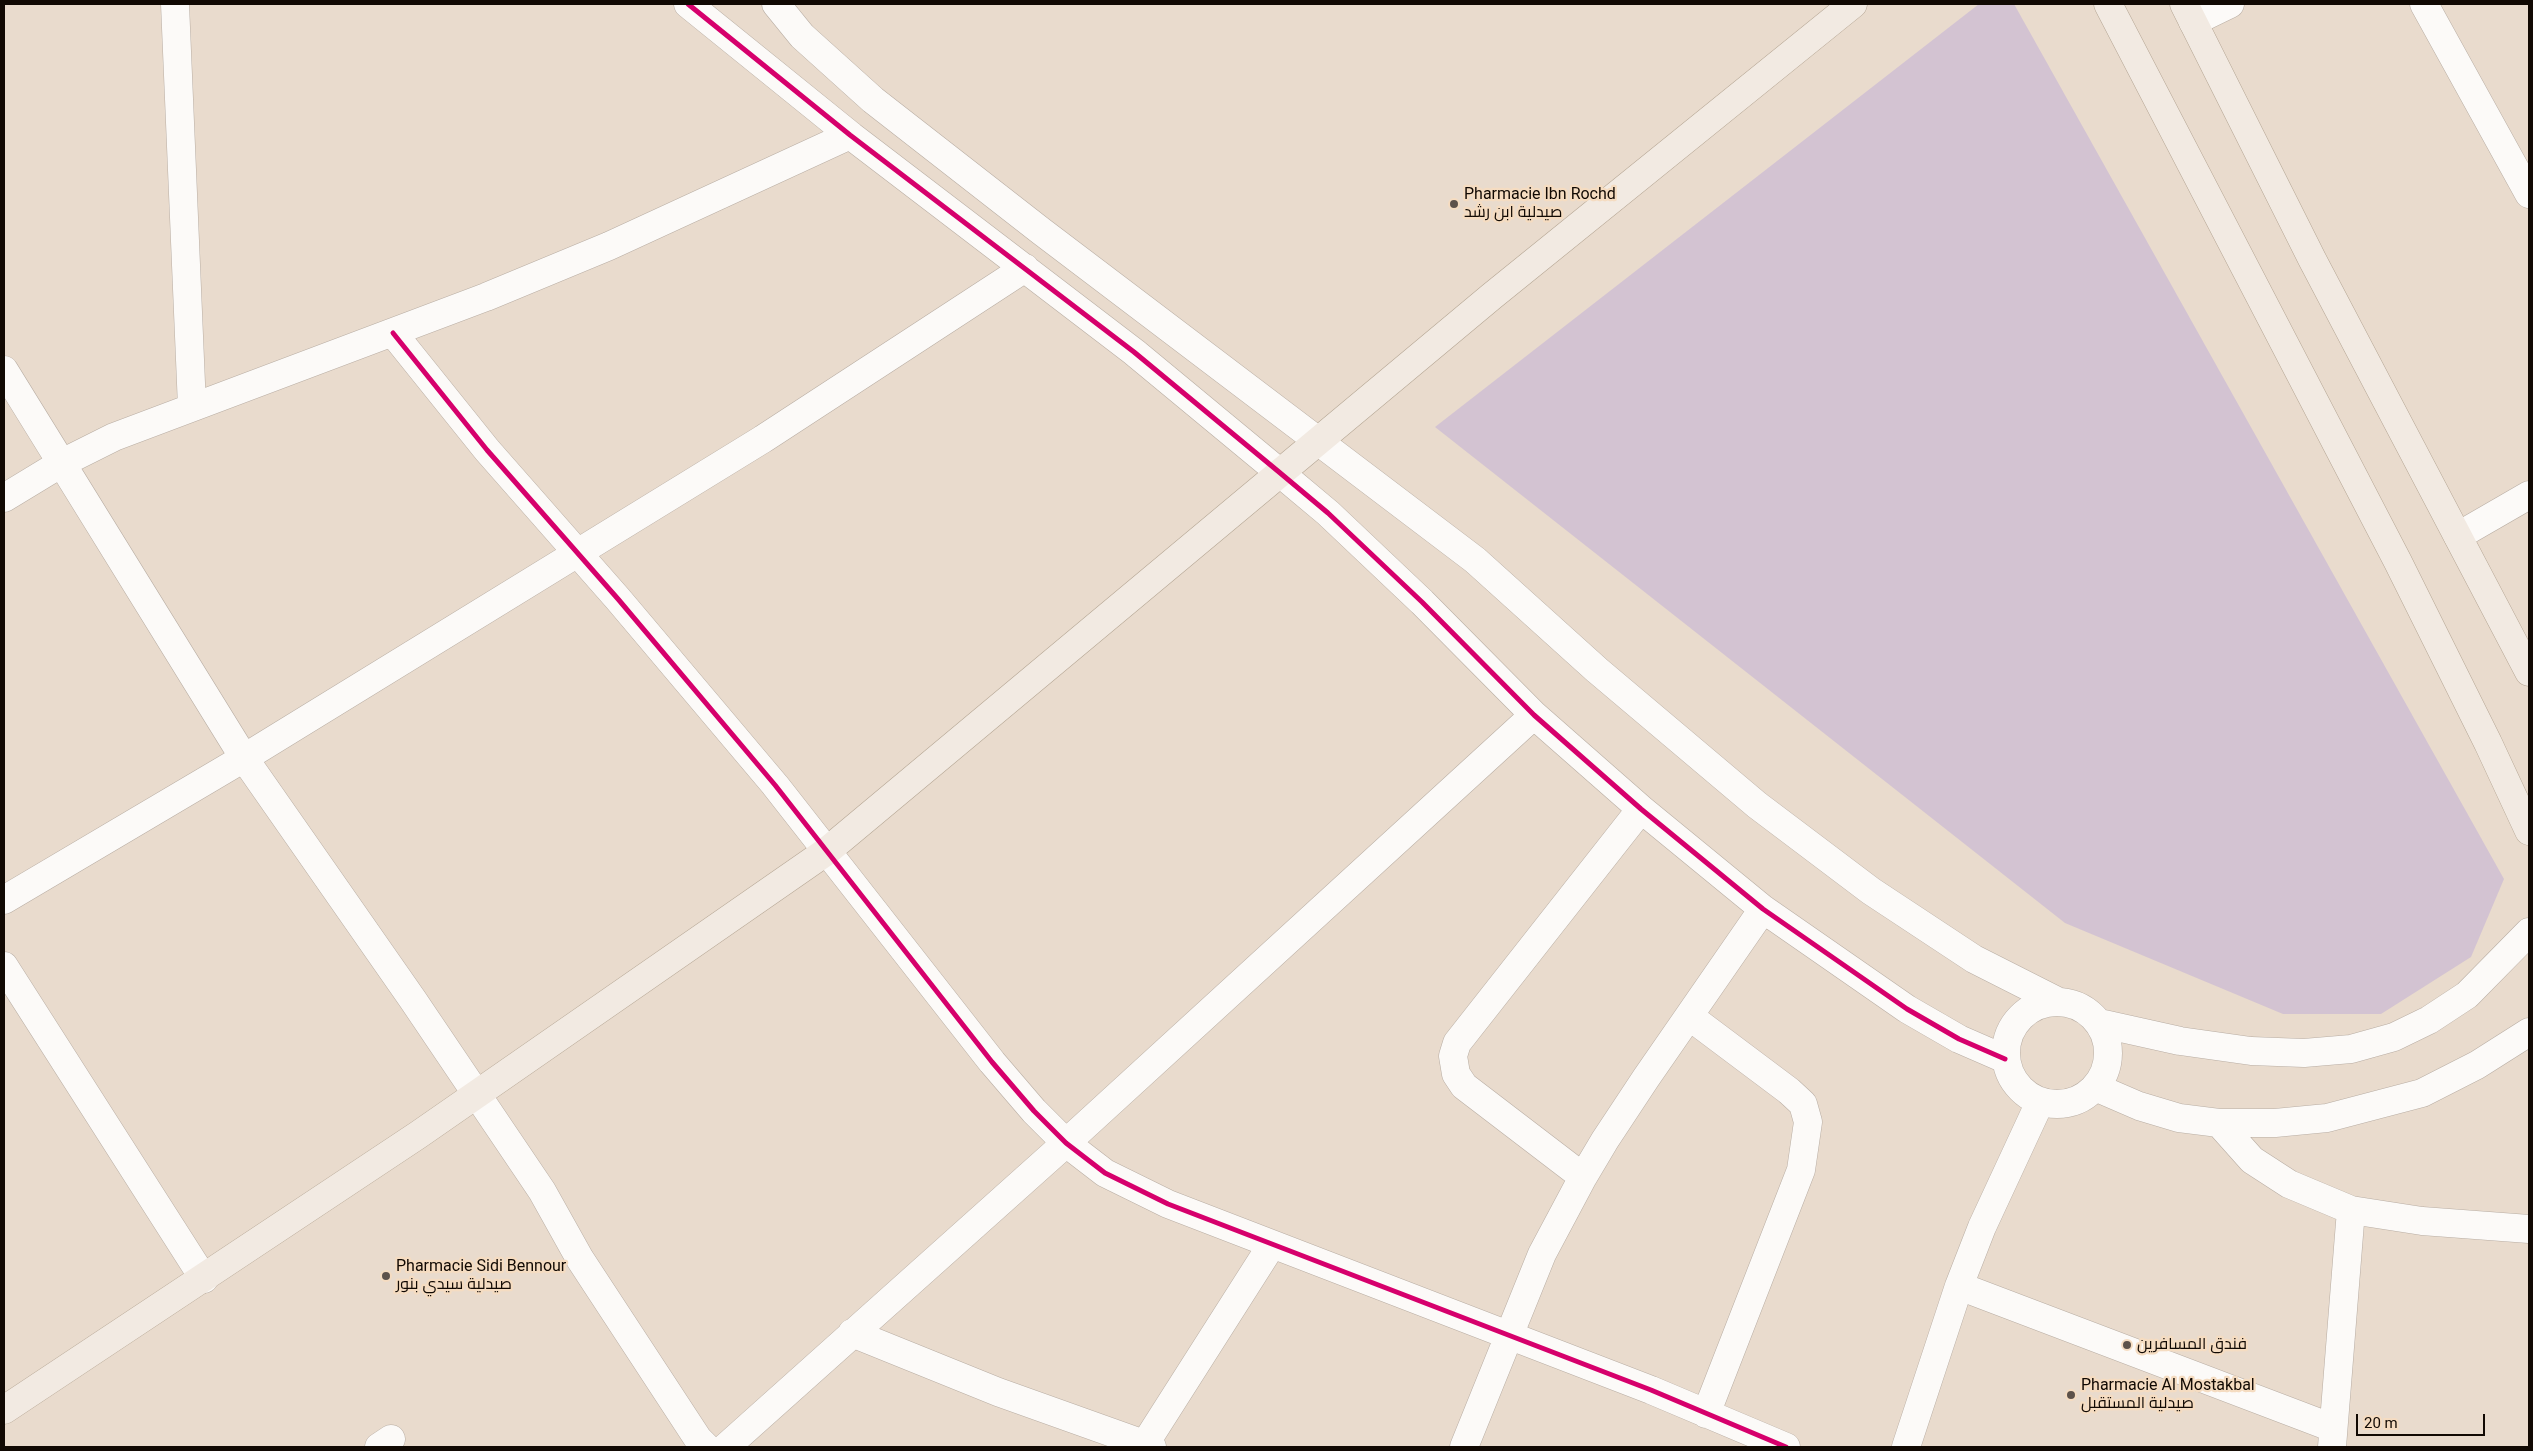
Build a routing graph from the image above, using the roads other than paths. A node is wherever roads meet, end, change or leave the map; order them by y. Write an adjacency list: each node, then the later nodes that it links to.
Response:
1 (175, 4): 14 (street)
2 (688, 4): 9 (street)
3 (776, 4): 15 (street)
4 (1853, 4): 15 (main road)
5 (2108, 4): 26 (main road)
6 (2230, 4): 8 (street)
7 (2424, 4): 10 (street)
8 (2188, 13): 20 (main road)
9 (850, 135): 11 (street); 12 (street)
10 (2529, 194)
11 (1025, 268): 17 (street); 21 (street)
12 (393, 332): 14 (street); 21 (street)
13 (4, 370): 16 (street)
14 (192, 407): 16 (street)
15 (1318, 440): 17 (main road); 32 (street)
16 (60, 464): 19 (street); 24 (street)
17 (1279, 472): 23 (street); 27 (main road)
18 (2529, 495): 20 (street)
19 (4, 498)
20 (2458, 536): 22 (main road)
21 (577, 552): 24 (street); 27 (street)
22 (2529, 672)
23 (1534, 715): 25 (street); 41 (street)
24 (244, 758): 28 (street); 38 (street)
25 (1641, 809): 29 (street); 42 (street)
26 (2529, 831)
27 (826, 852): 38 (main road); 41 (street)
28 (4, 900)
29 (1764, 909): 33 (street); 36 (street)
30 (2529, 932): 34 (street)
31 (4, 966): 46 (street)
32 (2057, 1001): 34 (street); 36 (street)
33 (1689, 1016): 42 (street); 51 (street)
34 (2099, 1023): 37 (street)
35 (2529, 1032): 40 (street)
36 (2005, 1059): 39 (street)
37 (2095, 1087): 39 (street); 40 (street)
38 (476, 1094): 46 (main road); 54 (street)
39 (2040, 1102): 47 (street)
40 (2219, 1123): 43 (street)
41 (1066, 1143): 45 (street); 48 (street)
42 (1583, 1178): 49 (street)
43 (2351, 1210): 44 (street); 52 (street)
44 (2529, 1229)
45 (1271, 1246): 49 (street); 53 (street)
46 (204, 1279): 50 (main road)
47 (1959, 1286): 52 (street); 58 (street)
48 (852, 1333): 53 (street); 55 (street)
49 (1510, 1337): 51 (street); 56 (street)
50 (4, 1410)
51 (1706, 1414): 57 (street)
52 (2332, 1438)
53 (1147, 1446)
54 (706, 1447)
55 (726, 1447)
56 (1464, 1447)
57 (1786, 1447)
58 (1906, 1447)

